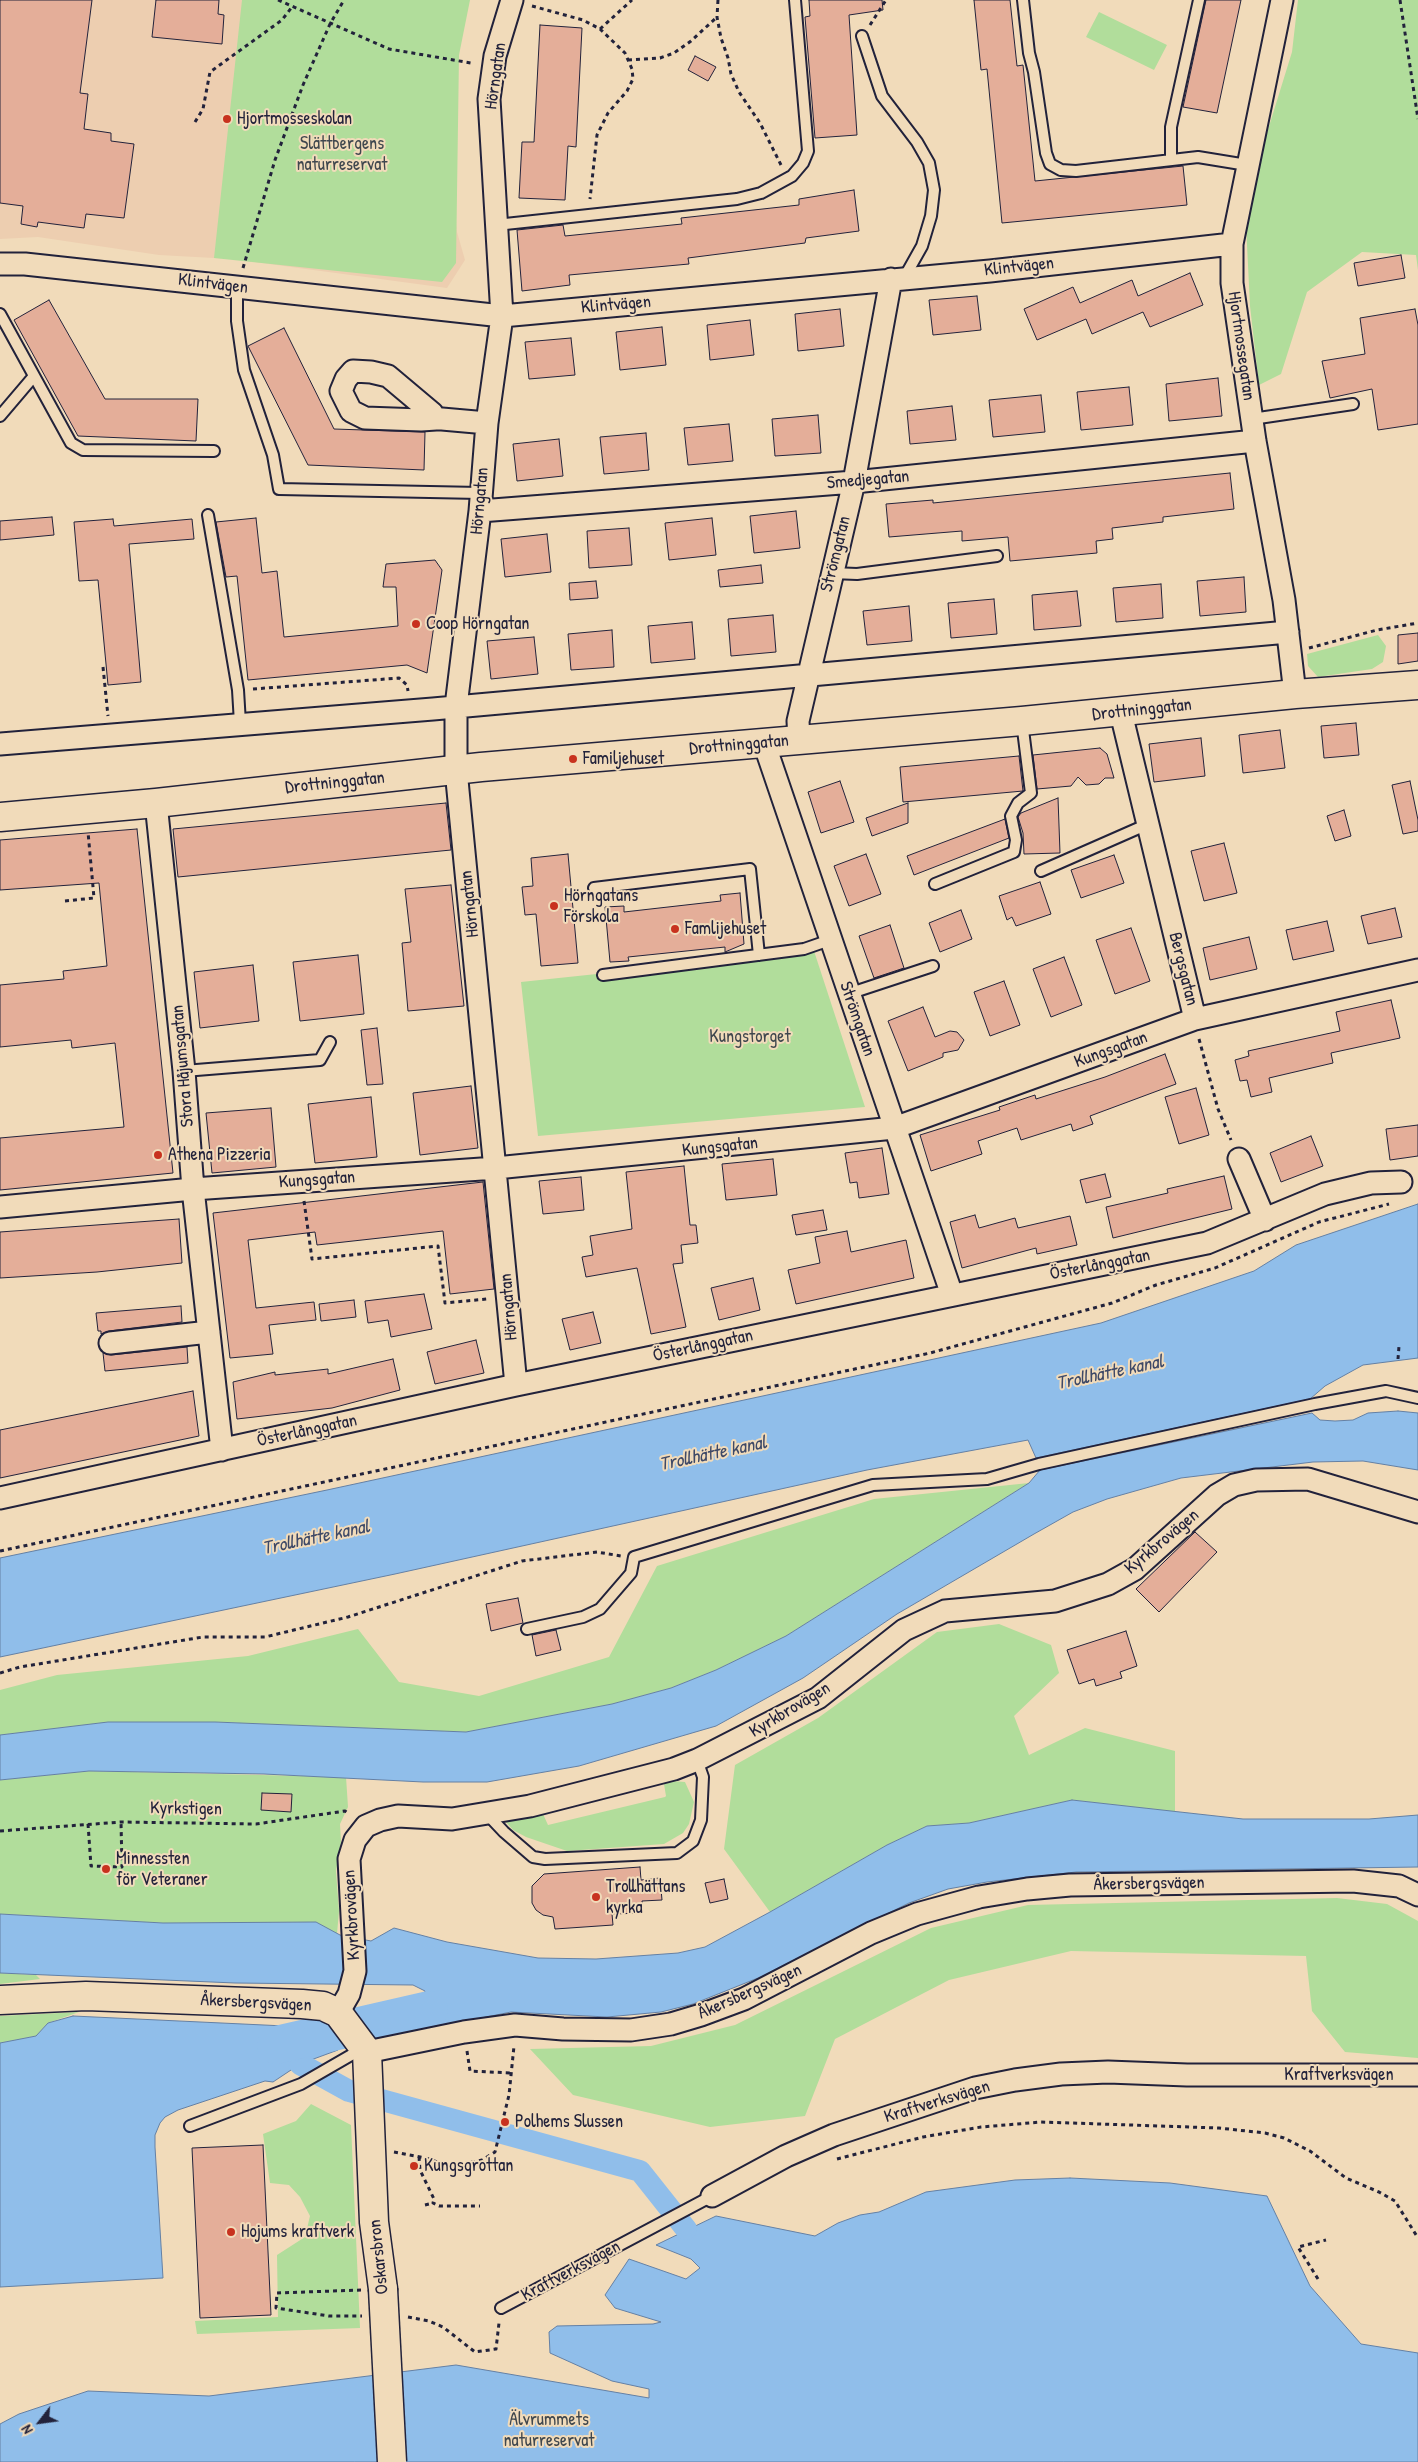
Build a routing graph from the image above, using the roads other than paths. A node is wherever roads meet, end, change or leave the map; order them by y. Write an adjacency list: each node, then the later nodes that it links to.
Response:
1 (795, 0): 9 (lane)
2 (1023, 0): 7 (lane)
3 (1199, 0): 7 (lane)
4 (1282, 0): 8 (street, Hjortmossegatan)
5 (521, 2): 9 (street, Hörngatan)
6 (862, 36): 12 (lane)
7 (1171, 158): 8 (lane)
8 (1247, 165): 10 (street, Hjortmossegatan)
9 (496, 225): 15 (street, Hörngatan)
10 (1232, 244): 12 (street, Klintvägen); 20 (street, Hjortmossegatan)
11 (0, 264): 13 (street, Klintvägen)
12 (897, 278): 15 (street, Klintvägen); 24 (street, Strömgatan)
13 (237, 288): 15 (street, Klintvägen); 25 (lane)
14 (0, 314): 16 (lane)
15 (502, 316): 21 (street, Hörngatan)
16 (34, 376): 18 (lane); 23 (lane)
17 (1353, 404): 20 (lane)
18 (0, 416)
19 (436, 419): 21 (street)
20 (1252, 419): 22 (street, Hjortmossegatan)
21 (487, 423): 25 (street, Hörngatan)
22 (1255, 441): 24 (street, Smedjegatan); 29 (street, Hjortmossegatan)
23 (214, 451)
24 (854, 482): 25 (street, Smedjegatan); 28 (street, Strömgatan)
25 (480, 502): 33 (street, Hörngatan)
26 (208, 515): 36 (lane)
27 (996, 556): 28 (lane)
28 (832, 573): 30 (street, Strömgatan)
29 (1289, 642): 30 (street); 32 (street, Hjortmossegatan)
30 (807, 674): 33 (street); 37 (street, Strömgatan)
31 (1418, 684): 32 (street, Drottninggatan)
32 (1295, 694): 34 (street, Drottninggatan)
33 (456, 706): 36 (street); 40 (street, Hörngatan)
34 (1121, 712): 35 (street, Drottninggatan); 43 (street, Bergsgatan)
35 (1022, 721): 37 (street, Drottninggatan); 45 (lane)
36 (240, 723): 39 (street)
37 (799, 740): 38 (street, Drottninggatan)
38 (764, 742): 40 (street, Drottninggatan); 47 (street, Strömgatan)
39 (0, 744)
40 (456, 770): 41 (street, Drottninggatan); 58 (street, Hörngatan)
41 (156, 802): 42 (street, Drottninggatan); 55 (street, Stora Håjumsgatan)
42 (0, 817)
43 (1148, 824): 44 (lane); 53 (street, Bergsgatan)
44 (1041, 871)
45 (935, 884)
46 (594, 888): 48 (lane)
47 (830, 940): 48 (lane); 52 (street, Strömgatan)
48 (759, 955): 51 (lane)
49 (933, 966): 52 (lane)
50 (1418, 970): 53 (street, Kungsgatan)
51 (603, 975)
52 (848, 994): 56 (street, Strömgatan)
53 (1195, 1019): 56 (street, Kungsgatan)
54 (330, 1042): 55 (lane)
55 (184, 1070): 59 (street, Stora Håjumsgatan)
56 (894, 1128): 58 (street, Kungsgatan); 63 (street, Strömgatan)
57 (1239, 1159): 62 (street)
58 (496, 1168): 59 (street, Kungsgatan); 66 (street, Hörngatan)
59 (193, 1189): 61 (street, Kungsgatan); 64 (street, Stora Håjumsgatan)
60 (1399, 1191): 62 (street, Österlånggatan)
61 (0, 1207)
62 (1265, 1220): 63 (street, Österlånggatan)
63 (952, 1295): 66 (street, Österlånggatan)
64 (209, 1332): 65 (street); 68 (street, Stora Håjumsgatan)
65 (110, 1343)
66 (516, 1385): 68 (street, Österlånggatan)
67 (1418, 1398): 71 (lane)
68 (222, 1450): 69 (street, Österlånggatan)
69 (0, 1498)
70 (1418, 1512): 72 (street, Kyrkbrovägen)
71 (527, 1629)
72 (697, 1760): 73 (street, Kyrkbrovägen); 73 (lane)
73 (487, 1814): 76 (street, Kyrkbrovägen)
74 (1418, 1895): 77 (street, Åkersbergsvägen)
75 (0, 2000): 76 (street, Åkersbergsvägen)
76 (344, 2013): 77 (street)
77 (367, 2056): 79 (lane); 82 (street, Oskarsbron, bridge)
78 (1418, 2076): 80 (street, Kraftverksvägen)
79 (190, 2126)
80 (712, 2196): 81 (lane, Kraftverksvägen)
81 (501, 2308)
82 (392, 2462)

